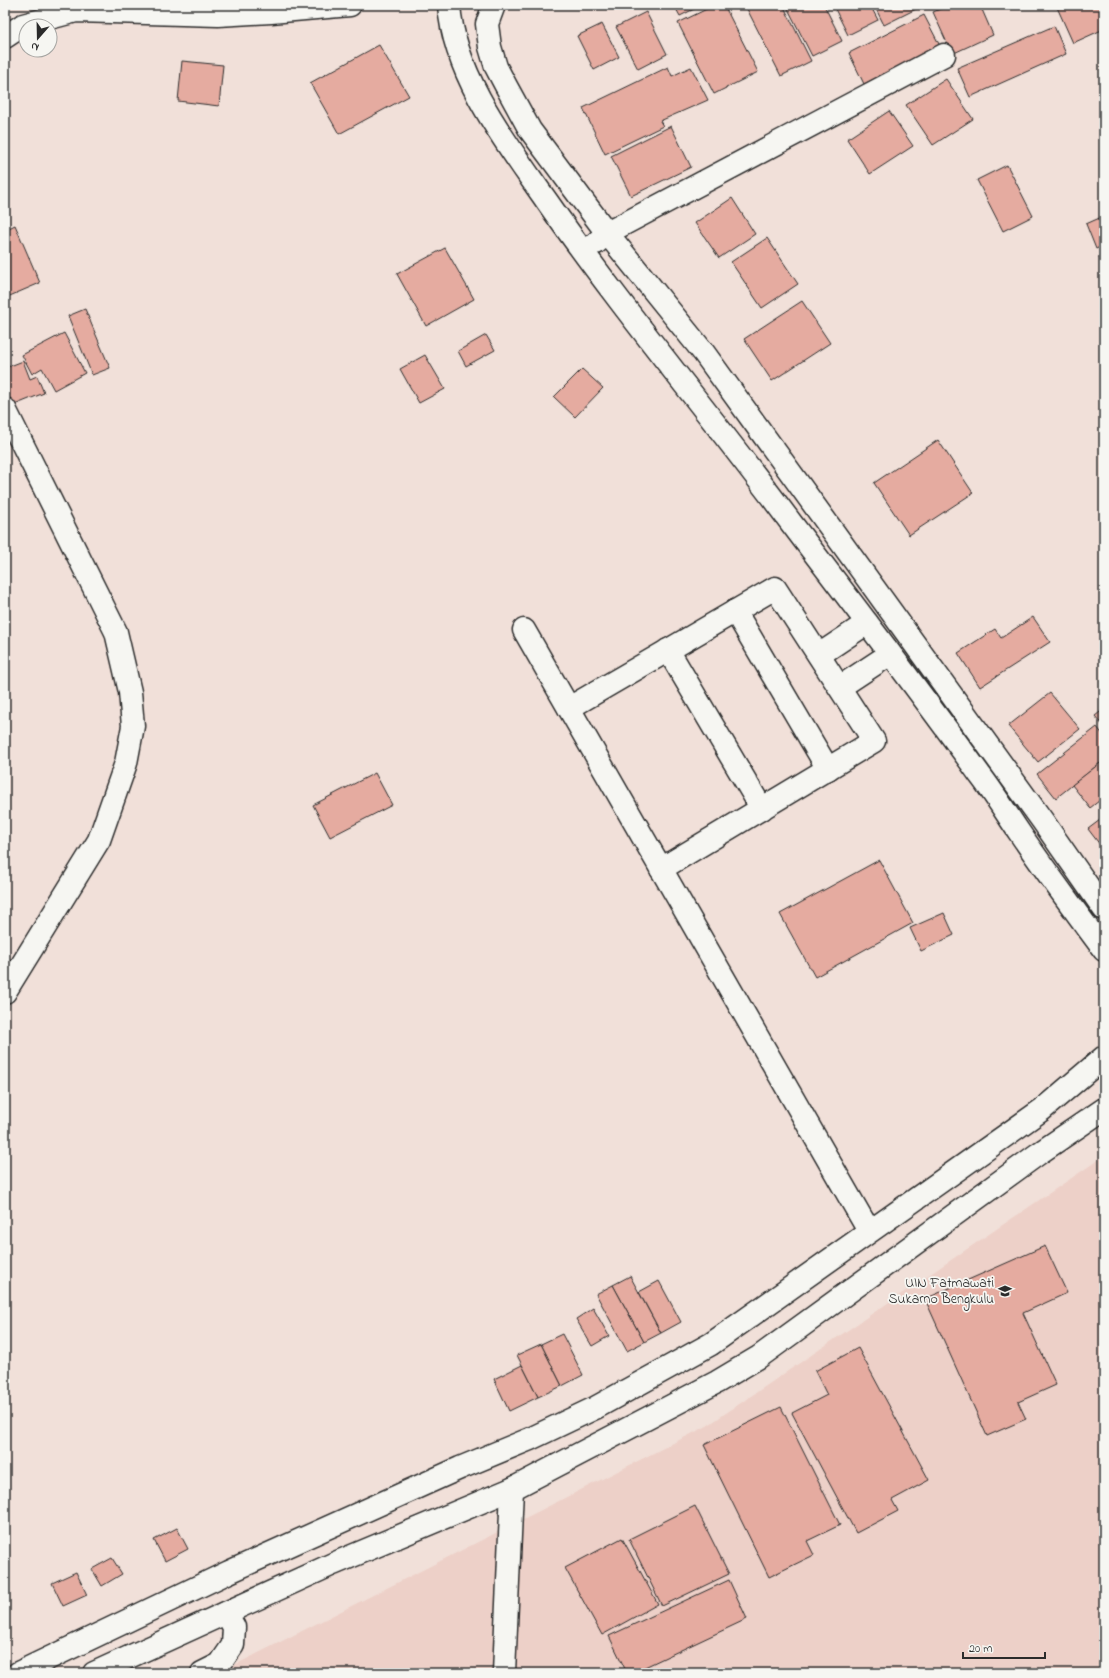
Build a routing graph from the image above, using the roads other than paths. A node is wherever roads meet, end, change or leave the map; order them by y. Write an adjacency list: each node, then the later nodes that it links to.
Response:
1 (350, 5): 4 (street)
2 (449, 5): 7 (street)
3 (494, 5): 6 (street)
4 (5, 37)
5 (944, 55): 6 (street)
6 (607, 233): 7 (street); 19 (street)
7 (584, 254): 10 (street)
8 (5, 410): 24 (street)
9 (735, 611): 12 (street); 14 (street); 17 (street)
10 (867, 623): 13 (street); 14 (street)
11 (524, 630): 16 (street)
12 (668, 650): 16 (street); 18 (street)
13 (890, 654): 15 (street); 20 (street)
14 (819, 655): 15 (street)
15 (840, 687): 17 (street)
16 (569, 708): 21 (street)
17 (828, 769): 18 (street)
18 (762, 808): 21 (street)
19 (1042, 820): 20 (street); 22 (street)
20 (1020, 834): 23 (street)
21 (661, 869): 29 (street)
22 (1104, 909)
23 (1104, 950)
24 (5, 992)
25 (1104, 1057): 27 (street)
26 (1104, 1109): 28 (street)
27 (1019, 1125): 28 (street); 29 (street)
28 (1038, 1154): 30 (street)
29 (869, 1231): 32 (street)
30 (512, 1489): 31 (street); 35 (street)
31 (226, 1613): 33 (street); 34 (street)
32 (18, 1673)
33 (94, 1673)
34 (202, 1673)
35 (504, 1673)

